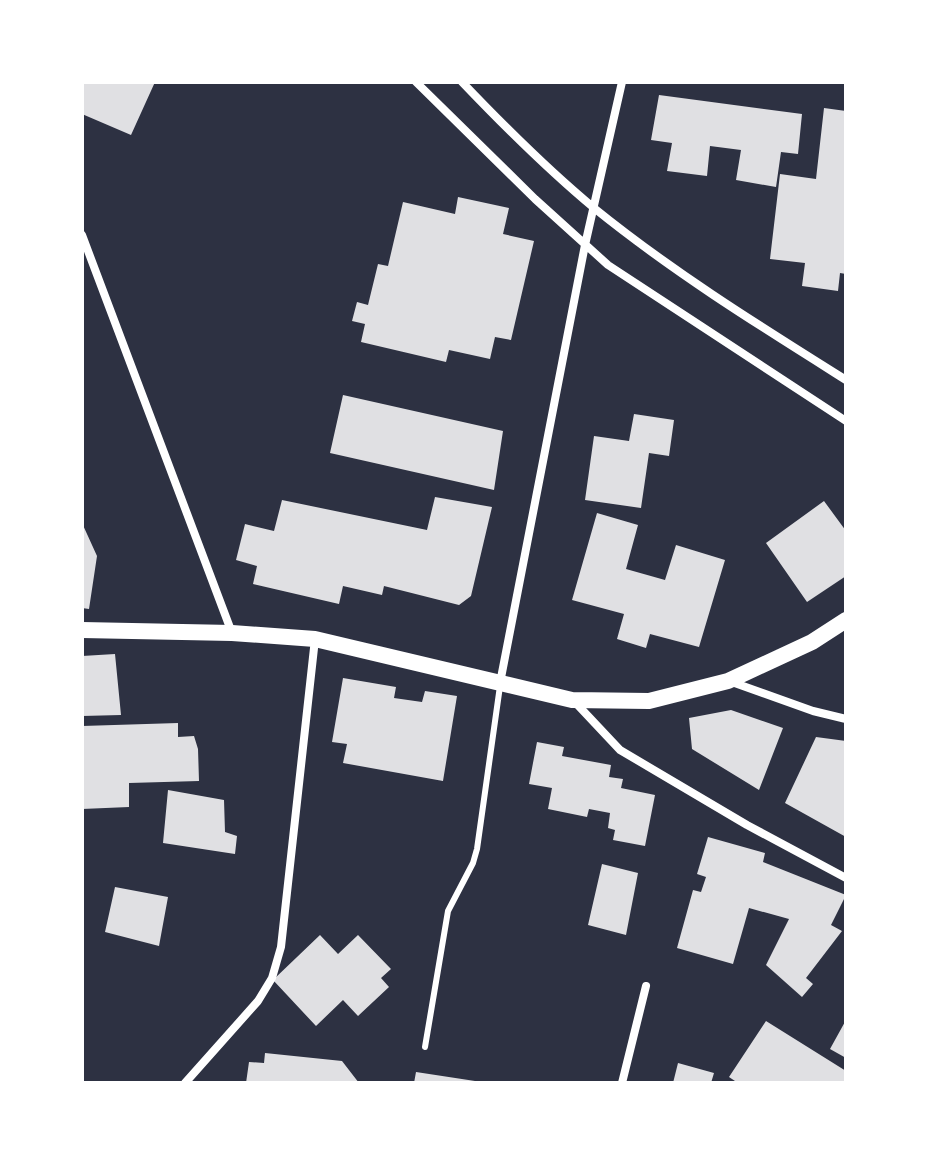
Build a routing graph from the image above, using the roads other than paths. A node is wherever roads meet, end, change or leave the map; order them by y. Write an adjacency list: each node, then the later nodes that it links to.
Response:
1 (416, 82): 6 (street)
2 (462, 82): 4 (street)
3 (622, 82): 4 (street)
4 (593, 207): 6 (street); 7 (street)
5 (82, 235): 11 (street)
6 (585, 245): 8 (street); 14 (street)
7 (846, 380)
8 (846, 421)
9 (846, 620): 13 (main road)
10 (82, 630): 11 (main road)
11 (232, 633): 12 (main road)
12 (315, 639): 14 (main road); 20 (street)
13 (728, 681): 15 (main road); 16 (street)
14 (500, 683): 15 (main road); 19 (lane)
15 (572, 700): 17 (street)
16 (846, 719)
17 (846, 878)
18 (646, 986): 21 (street)
19 (425, 1047)
20 (185, 1083)
21 (622, 1083)

